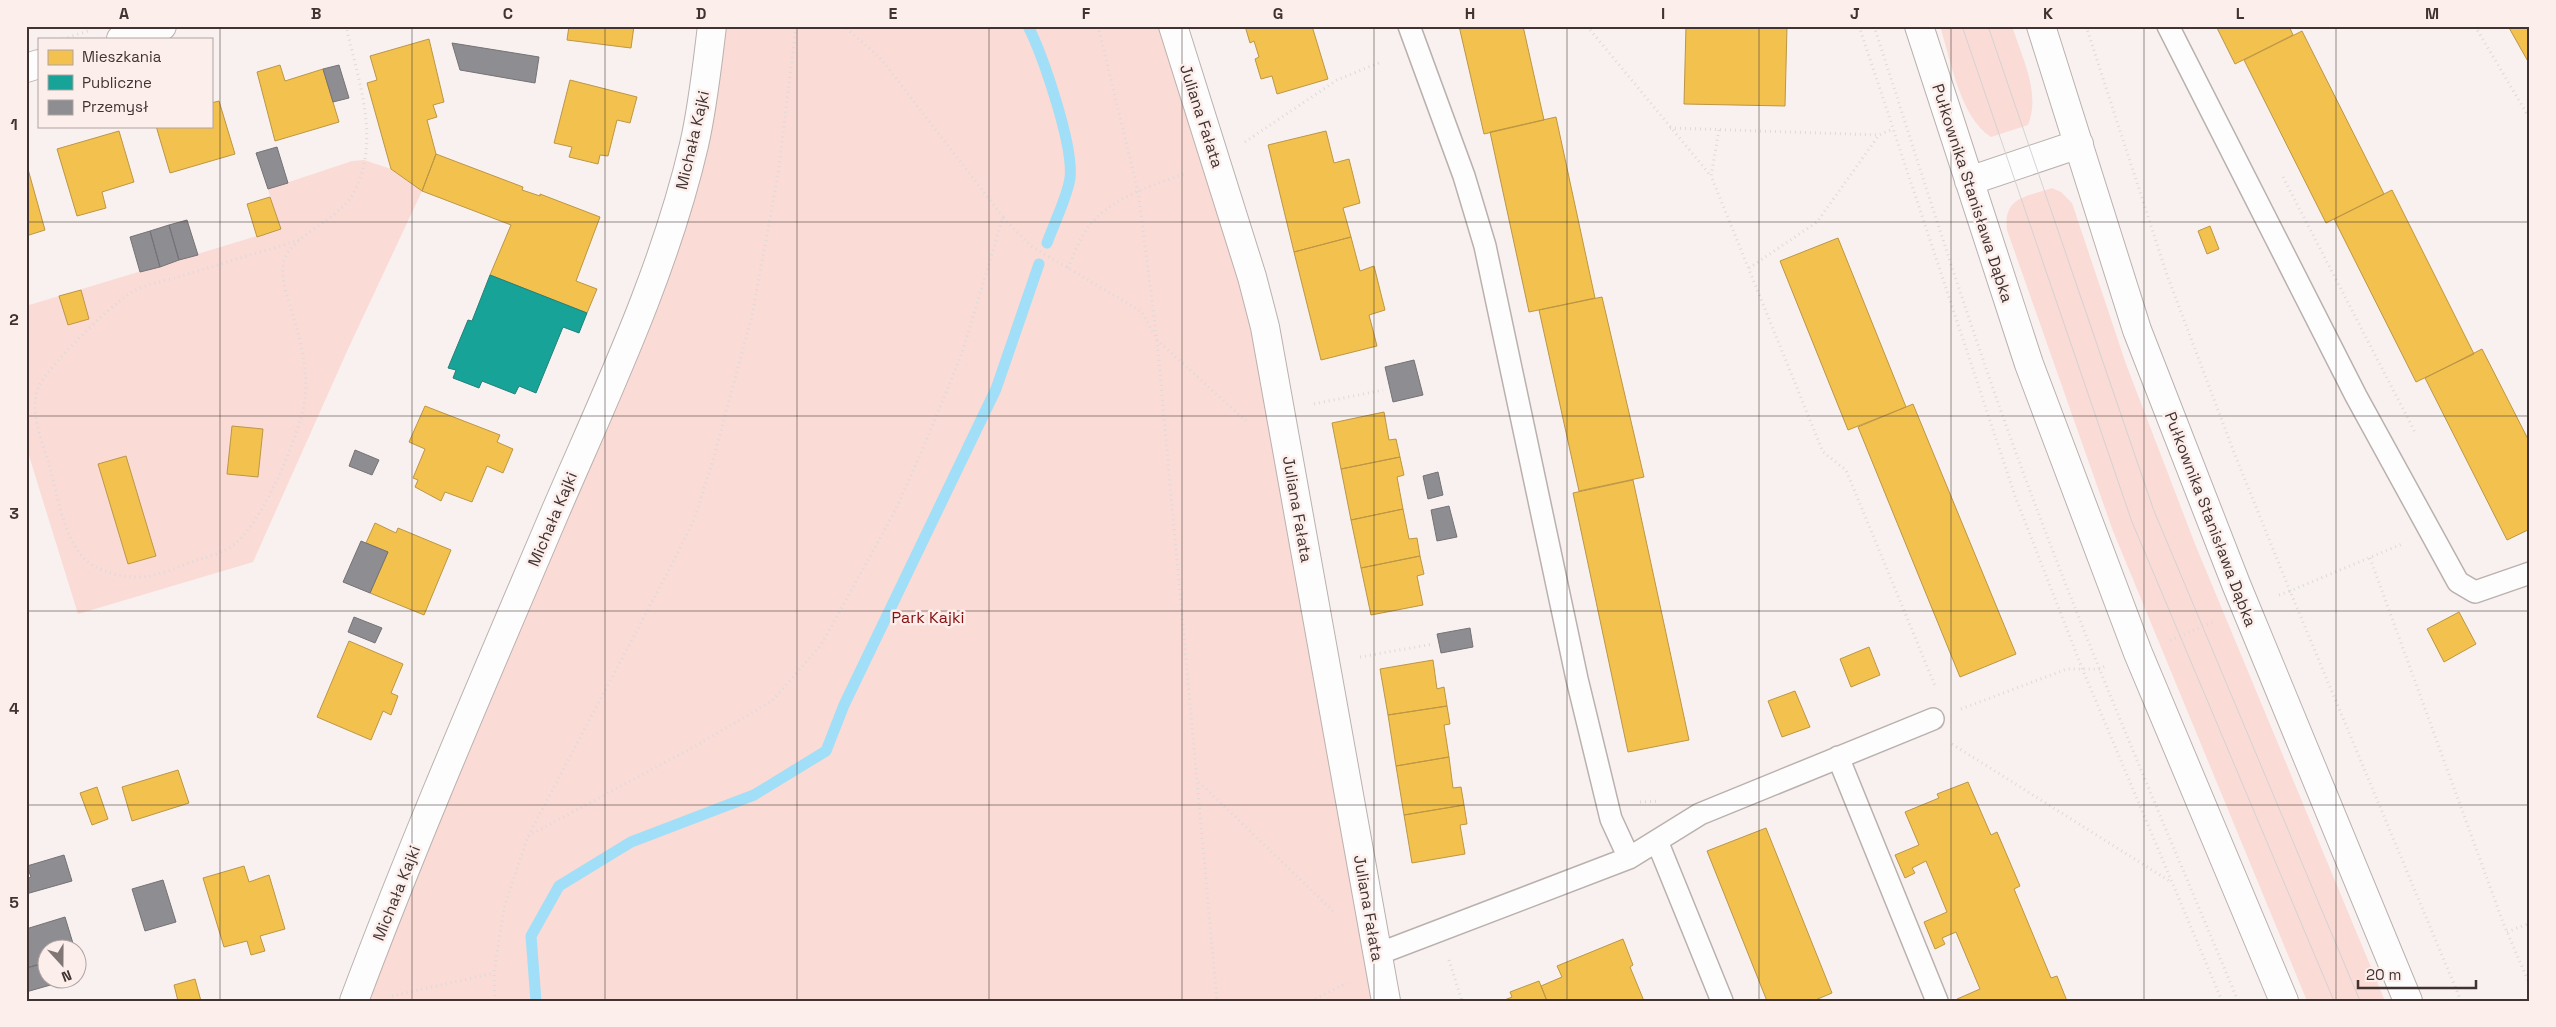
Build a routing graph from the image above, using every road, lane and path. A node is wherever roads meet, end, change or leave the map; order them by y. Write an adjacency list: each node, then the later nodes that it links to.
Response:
1 (162, 26): 19 (street)
2 (346, 26): 35 (path)
3 (712, 26): 72 (street, Michała Kajki)
4 (796, 26): 59 (path)
5 (844, 26): 34 (path)
6 (1098, 26): 33 (path)
7 (1173, 26): 29 (street, Juliana Fałata)
8 (1409, 26): 61 (lane)
9 (1587, 26): 24 (path)
10 (1859, 26): 25 (path)
11 (1874, 26): 51 (path)
12 (1919, 26): 32 (street, Pułkownika Stanisława Dąbka)
13 (2042, 26): 28 (street, Pułkownika Stanisława Dąbka)
14 (2086, 26): 44 (path)
15 (2168, 26): 42 (lane)
16 (2475, 26): 23 (path)
17 (95, 29): 18 (path)
18 (65, 38)
19 (124, 38)
20 (1382, 62): 29 (path)
21 (38, 64): 22 (street)
22 (26, 68)
23 (2530, 119)
24 (1670, 128): 26 (path); 31 (path)
25 (1893, 129): 27 (path); 62 (path)
26 (1719, 130): 27 (path); 31 (path)
27 (1879, 135): 37 (path)
28 (2079, 144): 32 (street); 47 (street, Pułkownika Stanisława Dąbka)
29 (1216, 161): 33 (path); 40 (street, Juliana Fałata)
30 (2282, 174): 41 (path)
31 (1711, 176): 37 (path)
32 (1969, 181): 49 (street, Pułkownika Stanisława Dąbka)
33 (1138, 191): 36 (path); 38 (path)
34 (1003, 217): 36 (path); 59 (path)
35 (299, 240): 35 (path)
36 (1068, 268): 38 (path)
37 (1748, 268): 52 (path)
38 (1157, 340): 40 (path); 56 (path)
39 (1383, 390): 40 (path)
40 (1281, 411): 50 (street, Juliana Fałata)
41 (2420, 443)
42 (2530, 574)
43 (2276, 586): 45 (path)
44 (2290, 591): 45 (path); 65 (path); 84 (path)
45 (2279, 595): 46 (path); 47 (path)
46 (2283, 604)
47 (2246, 609): 49 (path); 83 (street, Pułkownika Stanisława Dąbka)
48 (1433, 644): 50 (path)
49 (2138, 653): 51 (path); 82 (street, Pułkownika Stanisława Dąbka)
50 (1326, 663): 67 (street, Juliana Fałata)
51 (2099, 669): 81 (path)
52 (1938, 694)
53 (1933, 720): 55 (lane)
54 (1950, 742): 62 (path)
55 (1838, 757): 60 (lane); 79 (lane)
56 (1199, 782): 63 (path); 74 (path)
57 (1664, 799): 58 (path)
58 (1635, 801)
59 (528, 836): 68 (path)
60 (1657, 841): 61 (lane); 78 (lane)
61 (1629, 858): 67 (lane)
62 (2172, 882): 80 (path)
63 (1335, 912)
64 (2530, 923): 65 (path)
65 (2507, 932): 69 (path)
66 (1446, 952): 77 (path)
67 (1378, 954): 76 (street, Juliana Fałata)
68 (494, 973): 70 (path); 73 (path)
69 (2530, 985)
70 (390, 996)
71 (1318, 998): 75 (path)
72 (354, 1001)
73 (495, 1001)
74 (1217, 1001)
75 (1325, 1001)
76 (1386, 1001)
77 (1462, 1001)
78 (1722, 1001)
79 (1936, 1001)
80 (2222, 1001)
81 (2238, 1001)
82 (2284, 1001)
83 (2408, 1001)
84 (2460, 1001)

